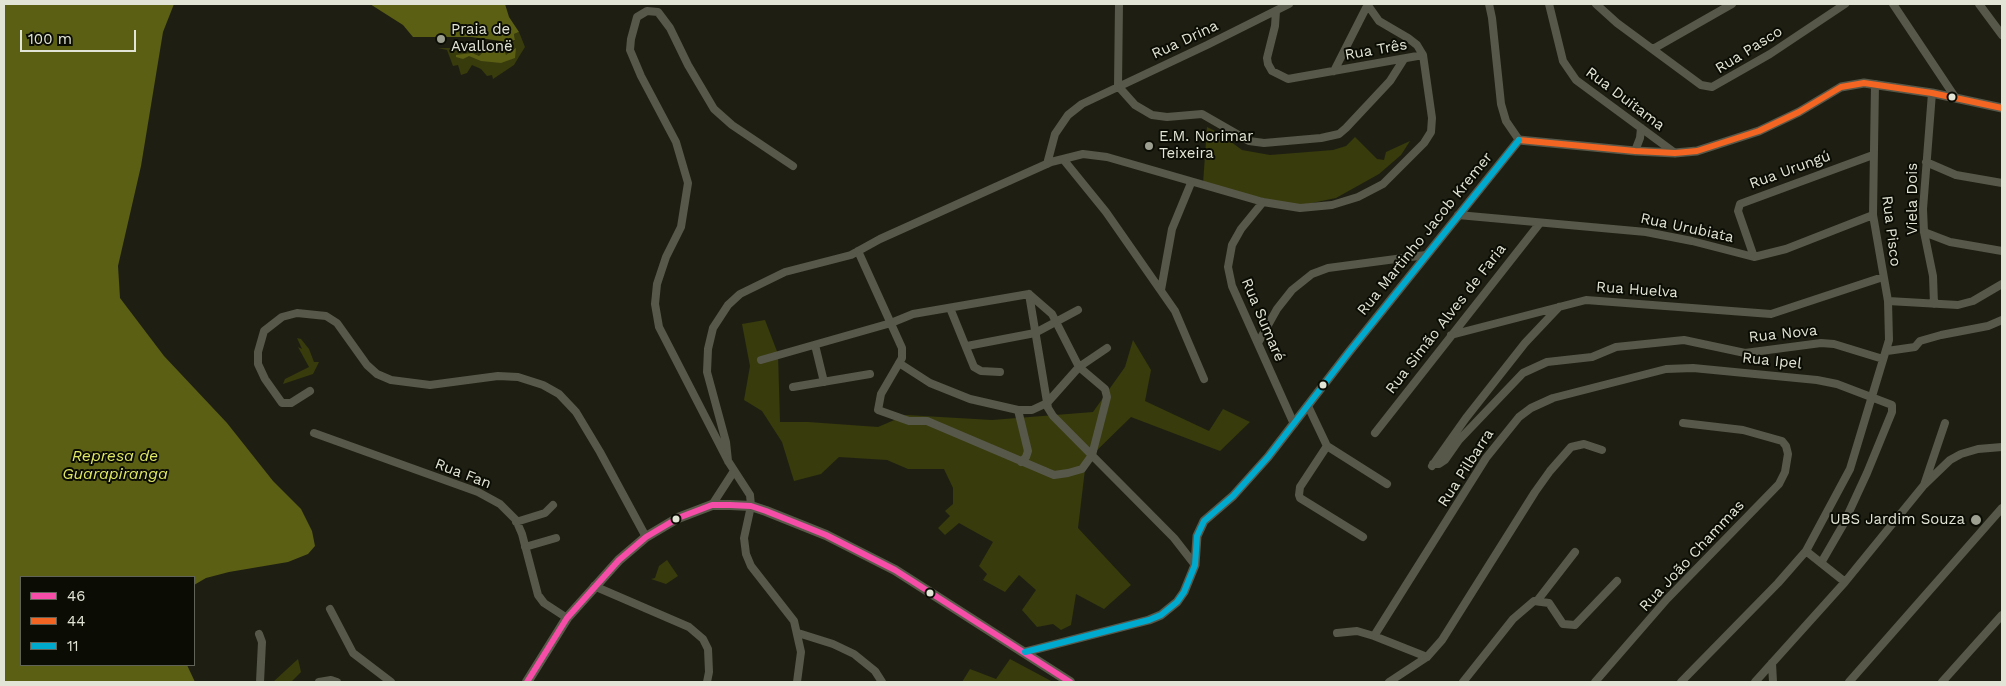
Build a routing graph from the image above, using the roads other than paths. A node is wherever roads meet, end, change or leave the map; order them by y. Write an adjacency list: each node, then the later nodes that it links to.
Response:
1 (1119, 4): 18 (street)
2 (1289, 4): 11 (street, Rua Drina)
3 (1489, 4): 23 (street)
4 (1549, 4): 22 (street, Rua Duitama)
5 (1596, 4): 13 (street, Rua Pasco)
6 (1732, 4): 13 (street)
7 (1845, 4): 13 (street, Rua Pasco)
8 (1893, 4): 20 (street)
9 (1979, 4): 12 (street)
10 (1367, 5): 14 (street); 16 (street)
11 (1276, 10): 16 (street, Rua Três); 18 (street, Rua Drina)
12 (2002, 35)
13 (1653, 49)
14 (1423, 55): 15 (street, Rua Três); 33 (street)
15 (1404, 59): 16 (street, Rua Três); 18 (street)
16 (1334, 71)
17 (1875, 84): 19 (street); 25 (street); 26 (street, Rua Pisco)
18 (1118, 86): 29 (street, Rua Drina)
19 (1932, 93): 20 (street); 28 (street, Viela Dois)
20 (1955, 97): 21 (street)
21 (2002, 108)
22 (1641, 128): 24 (street); 25 (street, Rua Duitama)
23 (1519, 140): 24 (street); 34 (street, Rua Martinho Jacob Kremer)
24 (1635, 151): 25 (street)
25 (1675, 154)
26 (1873, 155): 35 (street, Rua Pisco); 41 (street, Rua Urungú)
27 (1063, 159): 29 (street); 31 (street); 44 (street)
28 (1926, 162): 32 (street); 37 (street, Viela Dois)
29 (1047, 164): 38 (street)
30 (793, 166): 85 (street)
31 (1191, 183): 33 (street); 44 (street)
32 (2002, 183)
33 (1263, 202): 56 (street, Rua Sumaré)
34 (1458, 215): 36 (street, Rua Urubiata); 40 (street, Rua Martinho Jacob Kremer)
35 (1873, 215): 41 (street, Rua Urubiata); 42 (street, Rua Pisco)
36 (1540, 223): 41 (street, Rua Urubiata); 55 (street, Rua Simão Alves de Faria)
37 (1924, 232): 39 (street); 47 (street, Viela Dois)
38 (858, 251): 53 (street); 85 (street)
39 (2002, 251)
40 (1426, 255): 56 (street); 74 (street, Rua Martinho Jacob Kremer)
41 (1754, 257)
42 (1883, 277): 46 (street, Rua Pisco); 48 (street, Rua Huelva)
43 (2002, 284): 47 (street)
44 (1161, 290): 68 (street)
45 (1028, 294): 49 (street); 52 (street); 54 (street)
46 (1888, 301): 47 (street); 60 (street, Rua Pisco)
47 (1934, 304)
48 (1560, 306): 55 (street, Rua Huelva); 62 (street, Rua Nova)
49 (950, 308): 53 (street); 58 (street)
50 (1078, 310): 52 (street)
51 (2002, 320): 60 (street)
52 (1056, 321): 54 (street); 64 (street)
53 (891, 323): 57 (street); 63 (street)
54 (1035, 333): 58 (street); 73 (street)
55 (1451, 335): 80 (street, Rua Simão Alves de Faria)
56 (1258, 342): 78 (street, Rua Sumaré)
57 (815, 345): 61 (street); 69 (street)
58 (967, 346): 66 (street)
59 (1107, 348): 64 (street)
60 (1887, 350): 62 (street, Rua Pisco)
61 (761, 360)
62 (1883, 360): 72 (street, Rua Pisco)
63 (899, 363): 75 (street); 86 (street)
64 (1079, 366): 73 (street); 84 (street)
65 (1666, 369): 72 (street, Rua Ipel); 113 (street, Rua Pilbarra)
66 (1000, 372)
67 (870, 374): 69 (street)
68 (1204, 379)
69 (824, 382): 70 (street)
70 (794, 387)
71 (310, 391): 95 (street)
72 (1873, 397): 99 (street, Rua Pisco); 101 (street, Rua Ipel)
73 (1047, 403): 75 (street); 84 (street)
74 (1308, 406): 78 (street, Rua Martinho Jacob Kremer); 81 (street)
75 (1018, 410): 86 (street)
76 (1683, 423): 128 (street, Rua João Chammas)
77 (1945, 423): 89 (street)
78 (1294, 424): 102 (street, Rua Martinho Jacob Kremer)
79 (314, 433): 94 (street, Rua Fan)
80 (1374, 433)
81 (1327, 446): 88 (street); 96 (street)
82 (2002, 447): 89 (street)
83 (1602, 450): 115 (street)
84 (1092, 455): 86 (street); 102 (street)
85 (728, 460): 87 (street)
86 (1020, 462)
87 (734, 470): 91 (street); 92 (street)
88 (1386, 484)
89 (1924, 485): 104 (street)
90 (553, 505): 94 (street)
91 (712, 505): 92 (main road); 95 (main road)
92 (751, 506): 110 (street); 114 (main road)
93 (2002, 508): 132 (street)
94 (516, 522): 98 (street, Rua Fan)
95 (646, 537): 105 (main road)
96 (1363, 537)
97 (556, 538): 98 (street)
98 (525, 548): 109 (street, Rua Fan)
99 (1806, 551): 101 (street); 129 (street, Rua Pisco)
100 (1575, 552): 106 (street)
101 (1821, 563): 104 (street)
102 (1195, 565): 114 (street, Rua Martinho Jacob Kremer)
103 (1617, 582): 106 (street)
104 (1845, 582): 116 (street)
105 (594, 586): 109 (main road); 122 (street)
106 (1537, 601): 127 (street)
107 (330, 609): 120 (street)
108 (2002, 615): 133 (street)
109 (567, 618): 121 (main road)
110 (798, 633): 123 (street); 124 (street)
111 (1338, 633): 113 (street)
112 (259, 634): 117 (street)
113 (1374, 636): 115 (street)
114 (1025, 652): 125 (main road)
115 (1427, 657): 126 (street)
116 (1772, 663): 130 (street); 131 (street)
117 (260, 682)
118 (319, 682): 119 (street)
119 (337, 682)
120 (391, 682)
121 (527, 682)
122 (707, 682)
123 (797, 682)
124 (882, 682)
125 (1070, 682)
126 (1389, 682)
127 (1463, 682)
128 (1595, 682)
129 (1682, 682)
130 (1755, 682)
131 (1773, 682)
132 (1849, 682)
133 (1942, 682)

